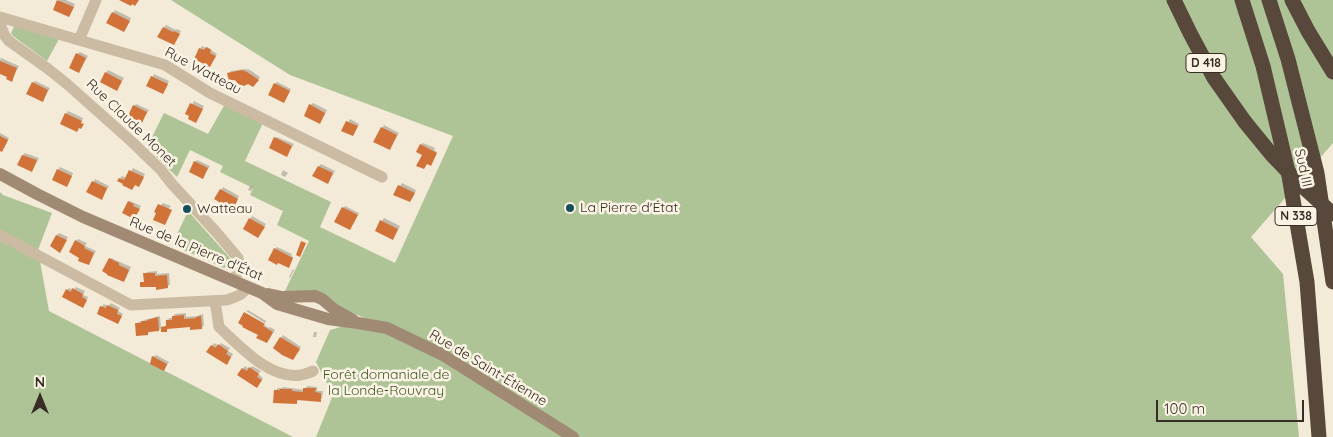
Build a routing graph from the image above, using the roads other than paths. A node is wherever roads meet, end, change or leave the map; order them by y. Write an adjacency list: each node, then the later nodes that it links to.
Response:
1 (96, 0): 8 (street)
2 (1174, 0): 12 (highway, D 418, bridge)
3 (1242, 0): 23 (highway, Sud III / N 338)
4 (1269, 0): 15 (highway, Sud III / N 338)
5 (1292, 0): 9 (highway)
6 (0, 17): 8 (street, Rue Watteau)
7 (0, 24): 14 (street, Rue Claude Monet)
8 (79, 40): 11 (street, Rue Watteau)
9 (1333, 72)
10 (0, 174): 14 (street, Rue de la Pierre d'État)
11 (382, 177)
12 (1333, 214)
13 (0, 235): 18 (street)
14 (235, 281): 16 (street, Rue de la Pierre d'État)
15 (1333, 282)
16 (247, 287): 17 (street, Rue de la Pierre d'État); 18 (street)
17 (262, 293): 19 (street, Rue de la Pierre d'État); 19 (street)
18 (215, 301): 21 (street)
19 (358, 323): 20 (street, Rue de la Pierre d'État)
20 (387, 328): 22 (street, Rue de Saint-Étienne)
21 (313, 371)
22 (573, 437)
23 (1319, 437)

